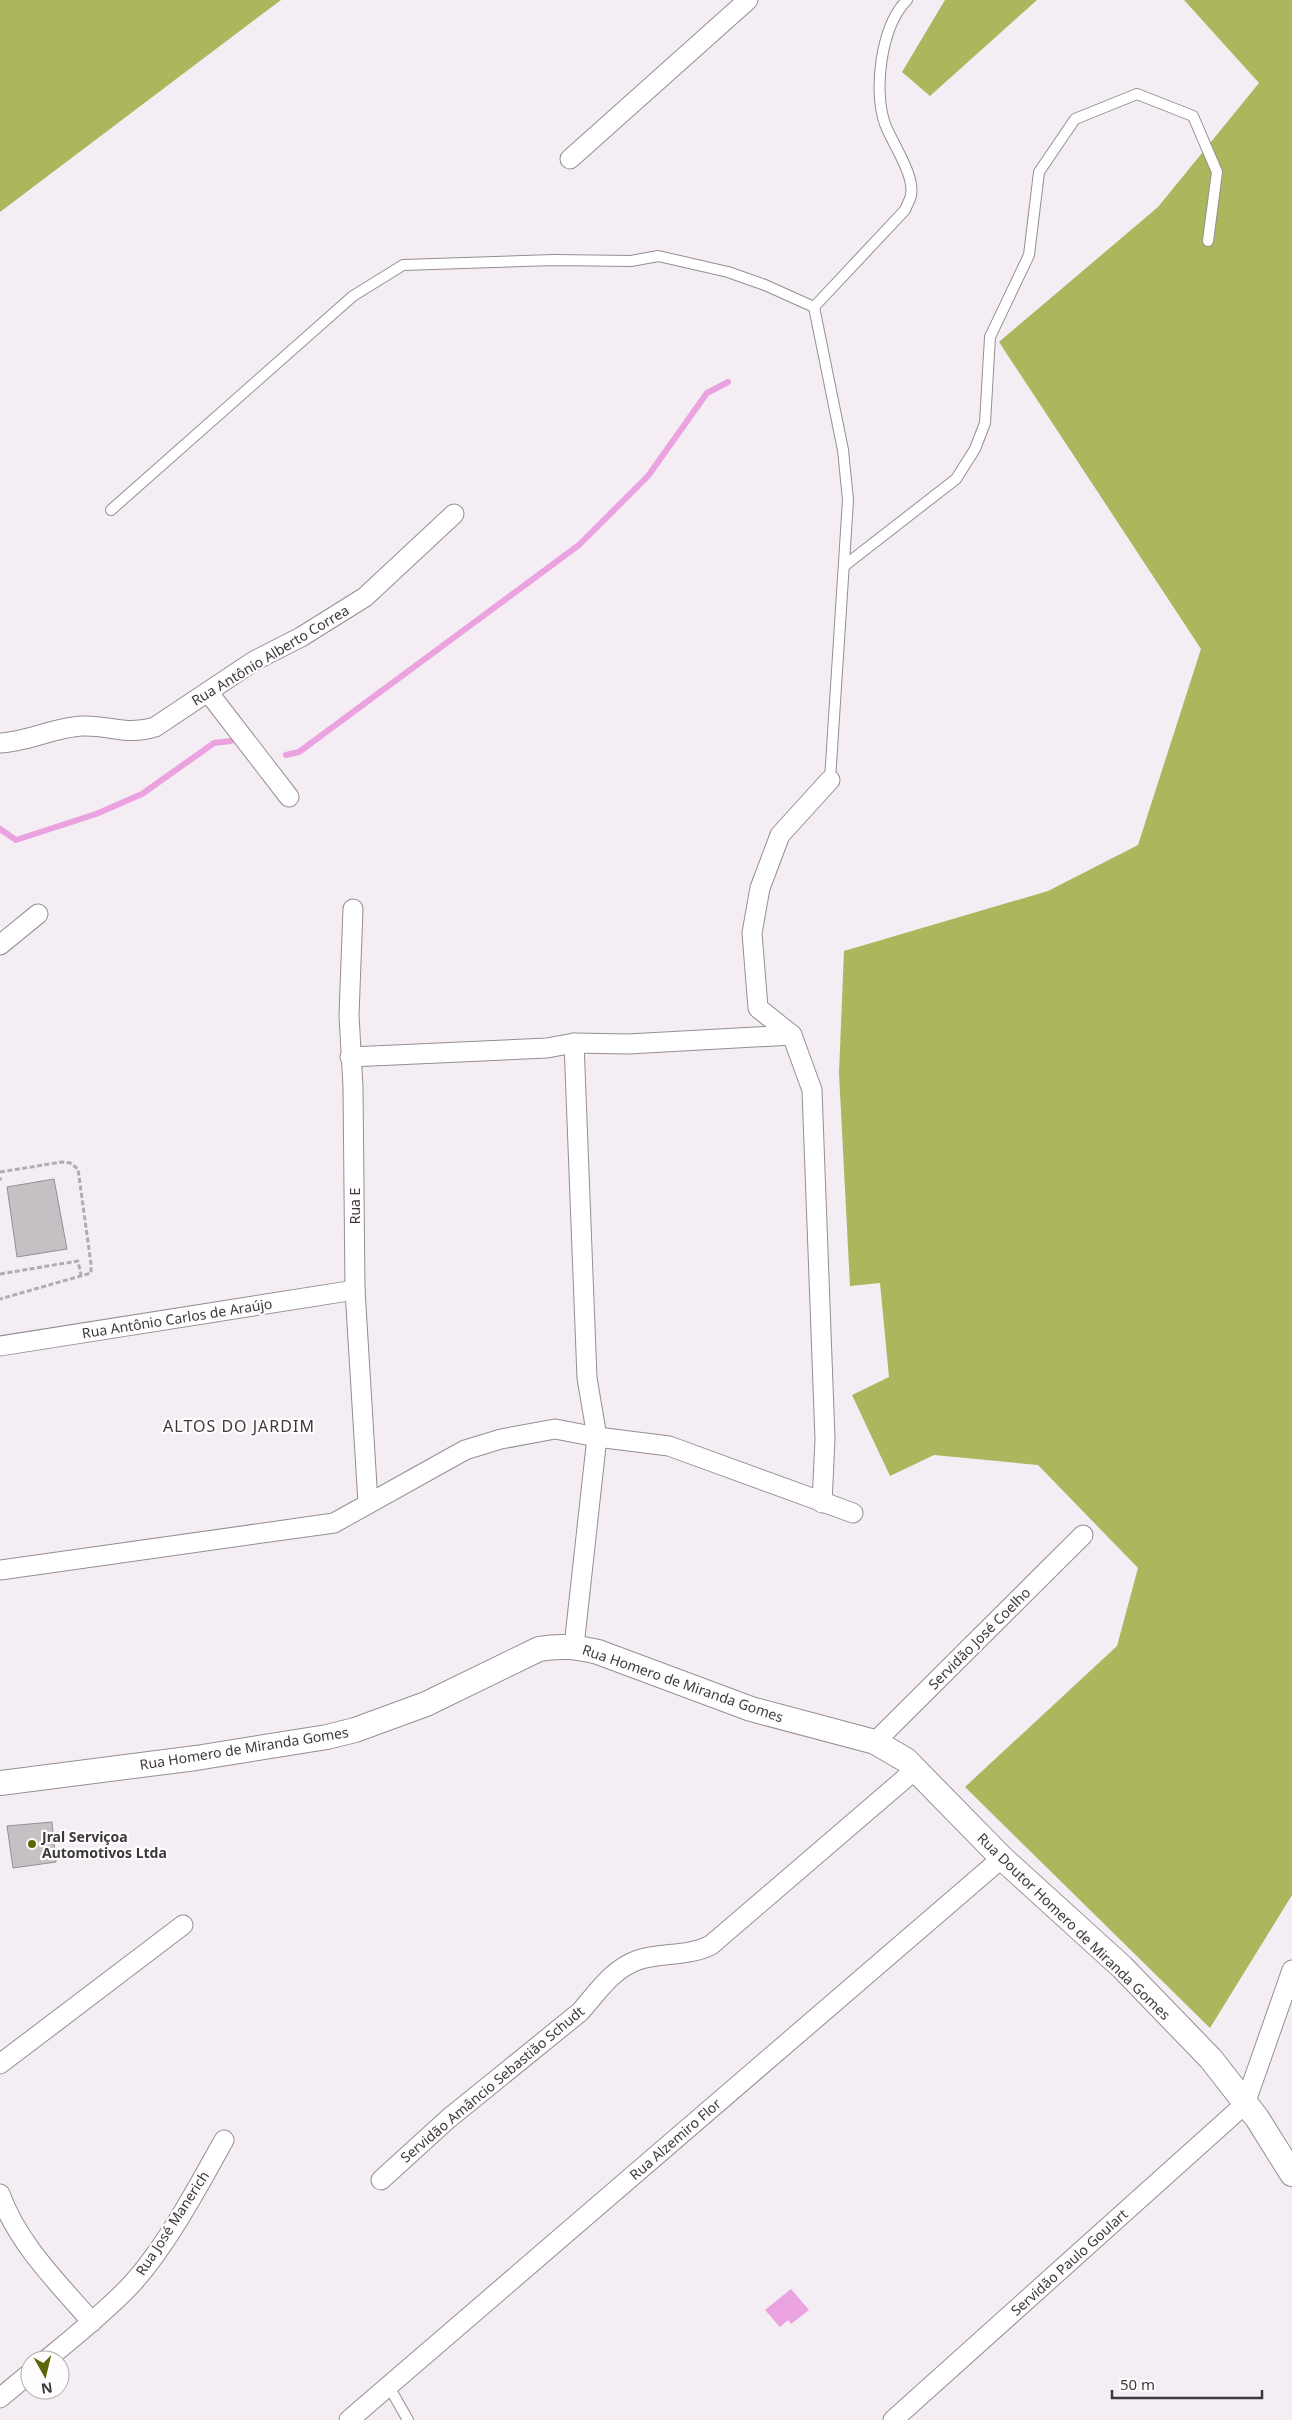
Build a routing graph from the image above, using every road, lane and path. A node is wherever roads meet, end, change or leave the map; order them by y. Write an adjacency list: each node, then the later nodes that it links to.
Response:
1 (748, 0): 3 (street)
2 (907, 0): 5 (lane)
3 (570, 159)
4 (1208, 241): 8 (lane)
5 (814, 307): 6 (lane); 8 (lane)
6 (111, 510)
7 (454, 514): 9 (street, Rua Antônio Alberto Correa)
8 (844, 566): 11 (lane)
9 (208, 692): 10 (street, Rua Antônio Alberto Correa); 12 (street)
10 (0, 743)
11 (830, 780): 16 (street)
12 (289, 797)
13 (353, 909): 18 (street, Rua E)
14 (38, 914): 15 (street)
15 (0, 945)
16 (792, 1035): 17 (street); 27 (street)
17 (574, 1042): 18 (street); 25 (street)
18 (350, 1057): 22 (street, Rua E)
19 (0, 1172): 21 (path)
20 (0, 1274): 21 (path)
21 (81, 1275): 23 (path)
22 (355, 1290): 24 (street, Rua Antônio Carlos de Araújo); 26 (street, Rua E)
23 (0, 1299)
24 (0, 1346)
25 (597, 1438): 26 (street); 27 (street); 31 (street)
26 (368, 1503): 30 (street)
27 (822, 1503): 28 (street)
28 (853, 1514)
29 (1083, 1534): 32 (street, Servidão José Coelho)
30 (0, 1570)
31 (574, 1646): 32 (street, Rua Homero de Miranda Gomes); 34 (street, Rua Homero de Miranda Gomes)
32 (875, 1742): 33 (street, Rua Doutor Homero de Miranda Gomes)
33 (916, 1769): 35 (street, Rua Doutor Homero de Miranda Gomes); 42 (street, Servidão Amâncio Sebastião Schudt)
34 (0, 1783)
35 (1002, 1858): 39 (street, Rua Doutor Homero de Miranda Gomes); 47 (street, Rua Alzemiro Flor)
36 (183, 1924): 38 (street)
37 (1292, 1970): 39 (street)
38 (0, 2064)
39 (1246, 2104): 41 (street, Rua Doutor Homero de Miranda Gomes); 51 (street, Servidão Paulo Goulart)
40 (224, 2140): 44 (street, Rua José Manerich)
41 (1292, 2174)
42 (381, 2180)
43 (0, 2194): 44 (street)
44 (92, 2322): 45 (street, Rua José Manerich)
45 (58, 2350)
46 (20, 2381): 48 (street)
47 (388, 2385): 49 (street, Rua Alzemiro Flor); 50 (lane)
48 (0, 2398)
49 (349, 2420)
50 (408, 2420)
51 (893, 2420)

